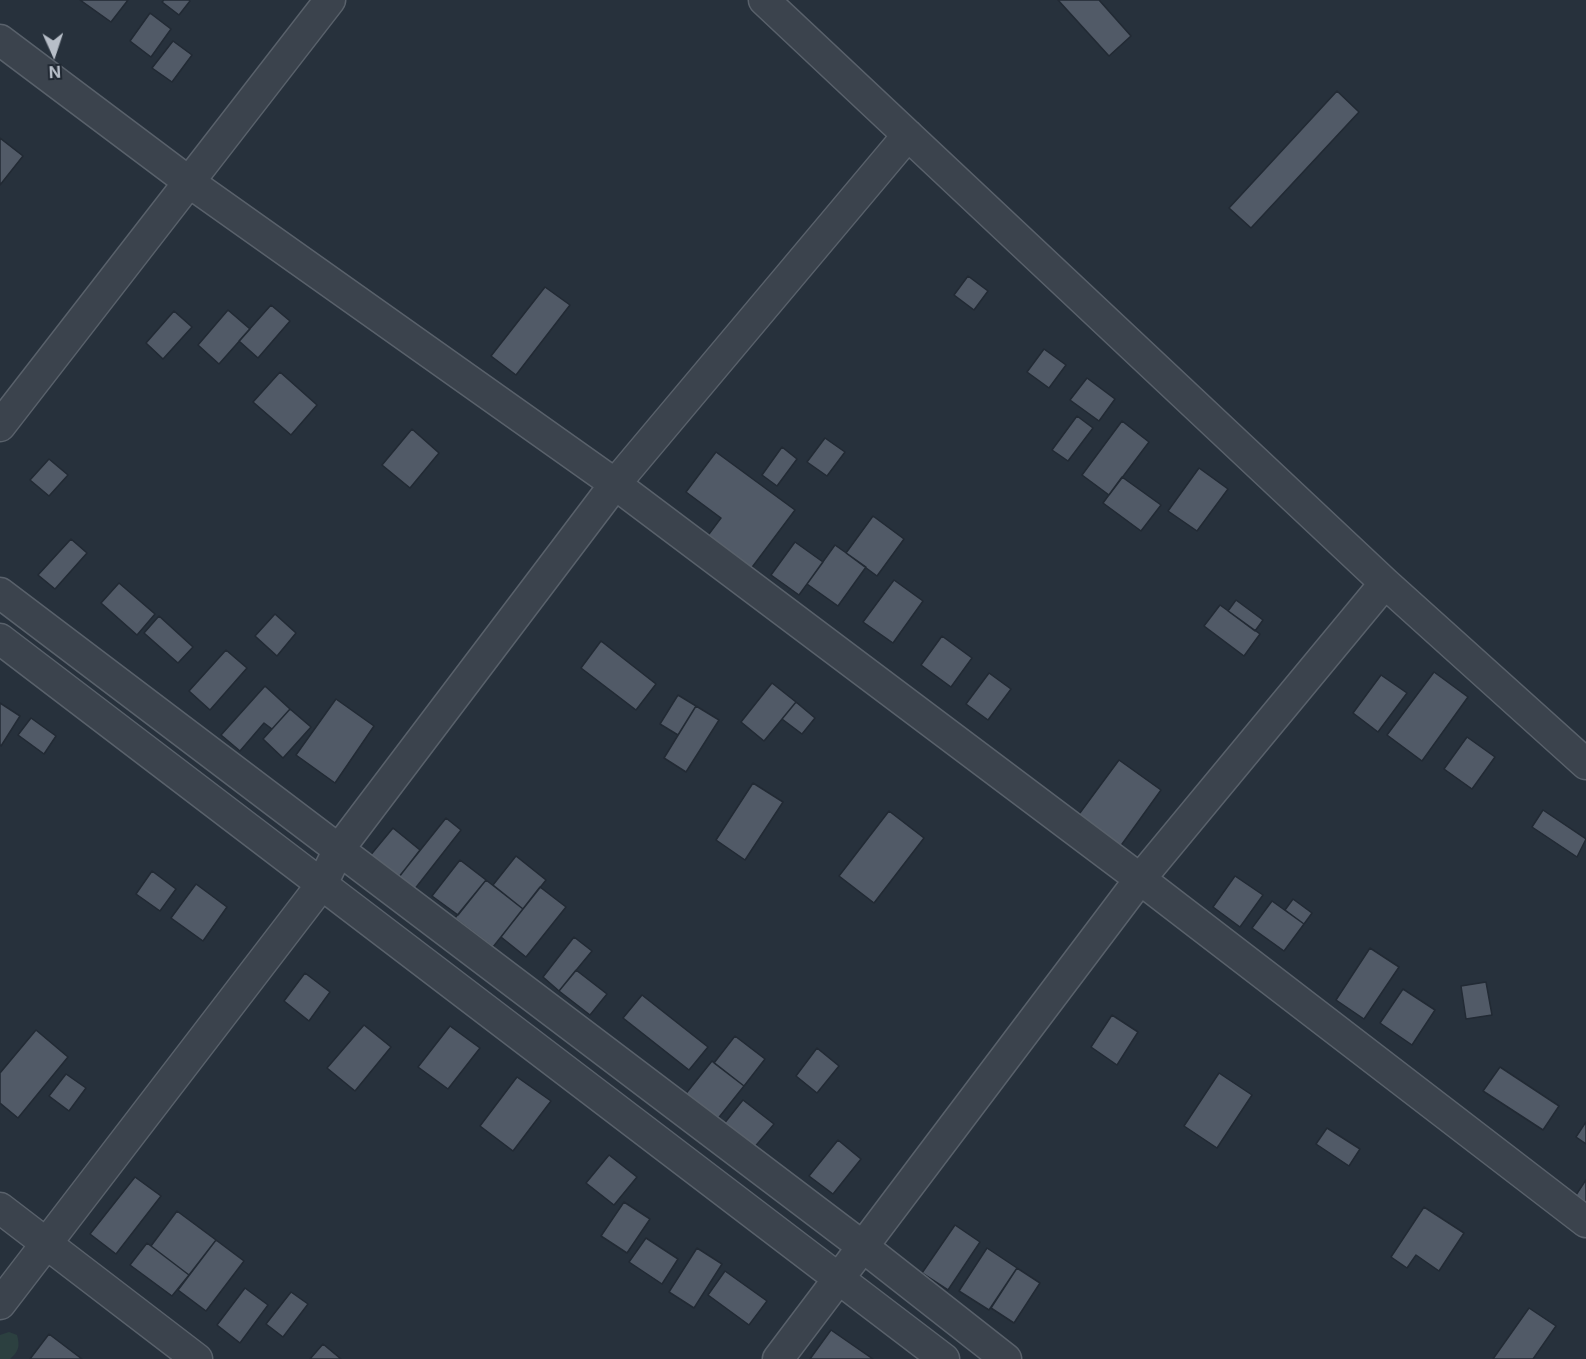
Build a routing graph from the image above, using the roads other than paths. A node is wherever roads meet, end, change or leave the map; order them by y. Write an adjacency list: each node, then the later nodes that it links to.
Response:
1 (330, 0): 5 (street)
2 (764, 0): 4 (street)
3 (0, 40): 5 (street)
4 (908, 135): 7 (street); 8 (street)
5 (189, 182): 6 (street); 7 (street)
6 (0, 426)
7 (615, 484): 12 (street); 13 (street)
8 (1385, 584): 11 (street); 13 (street)
9 (0, 593): 12 (street)
10 (0, 639): 14 (street)
11 (1586, 764)
12 (339, 849): 14 (street); 18 (street)
13 (1140, 879): 16 (street); 18 (street)
14 (322, 884): 17 (street); 19 (street)
15 (0, 1208): 17 (street)
16 (1586, 1222)
17 (45, 1242): 20 (street); 21 (street)
18 (862, 1246): 19 (street); 24 (street)
19 (839, 1278): 22 (street); 23 (street)
20 (0, 1304)
21 (197, 1359)
22 (778, 1359)
23 (944, 1359)
24 (1006, 1359)

